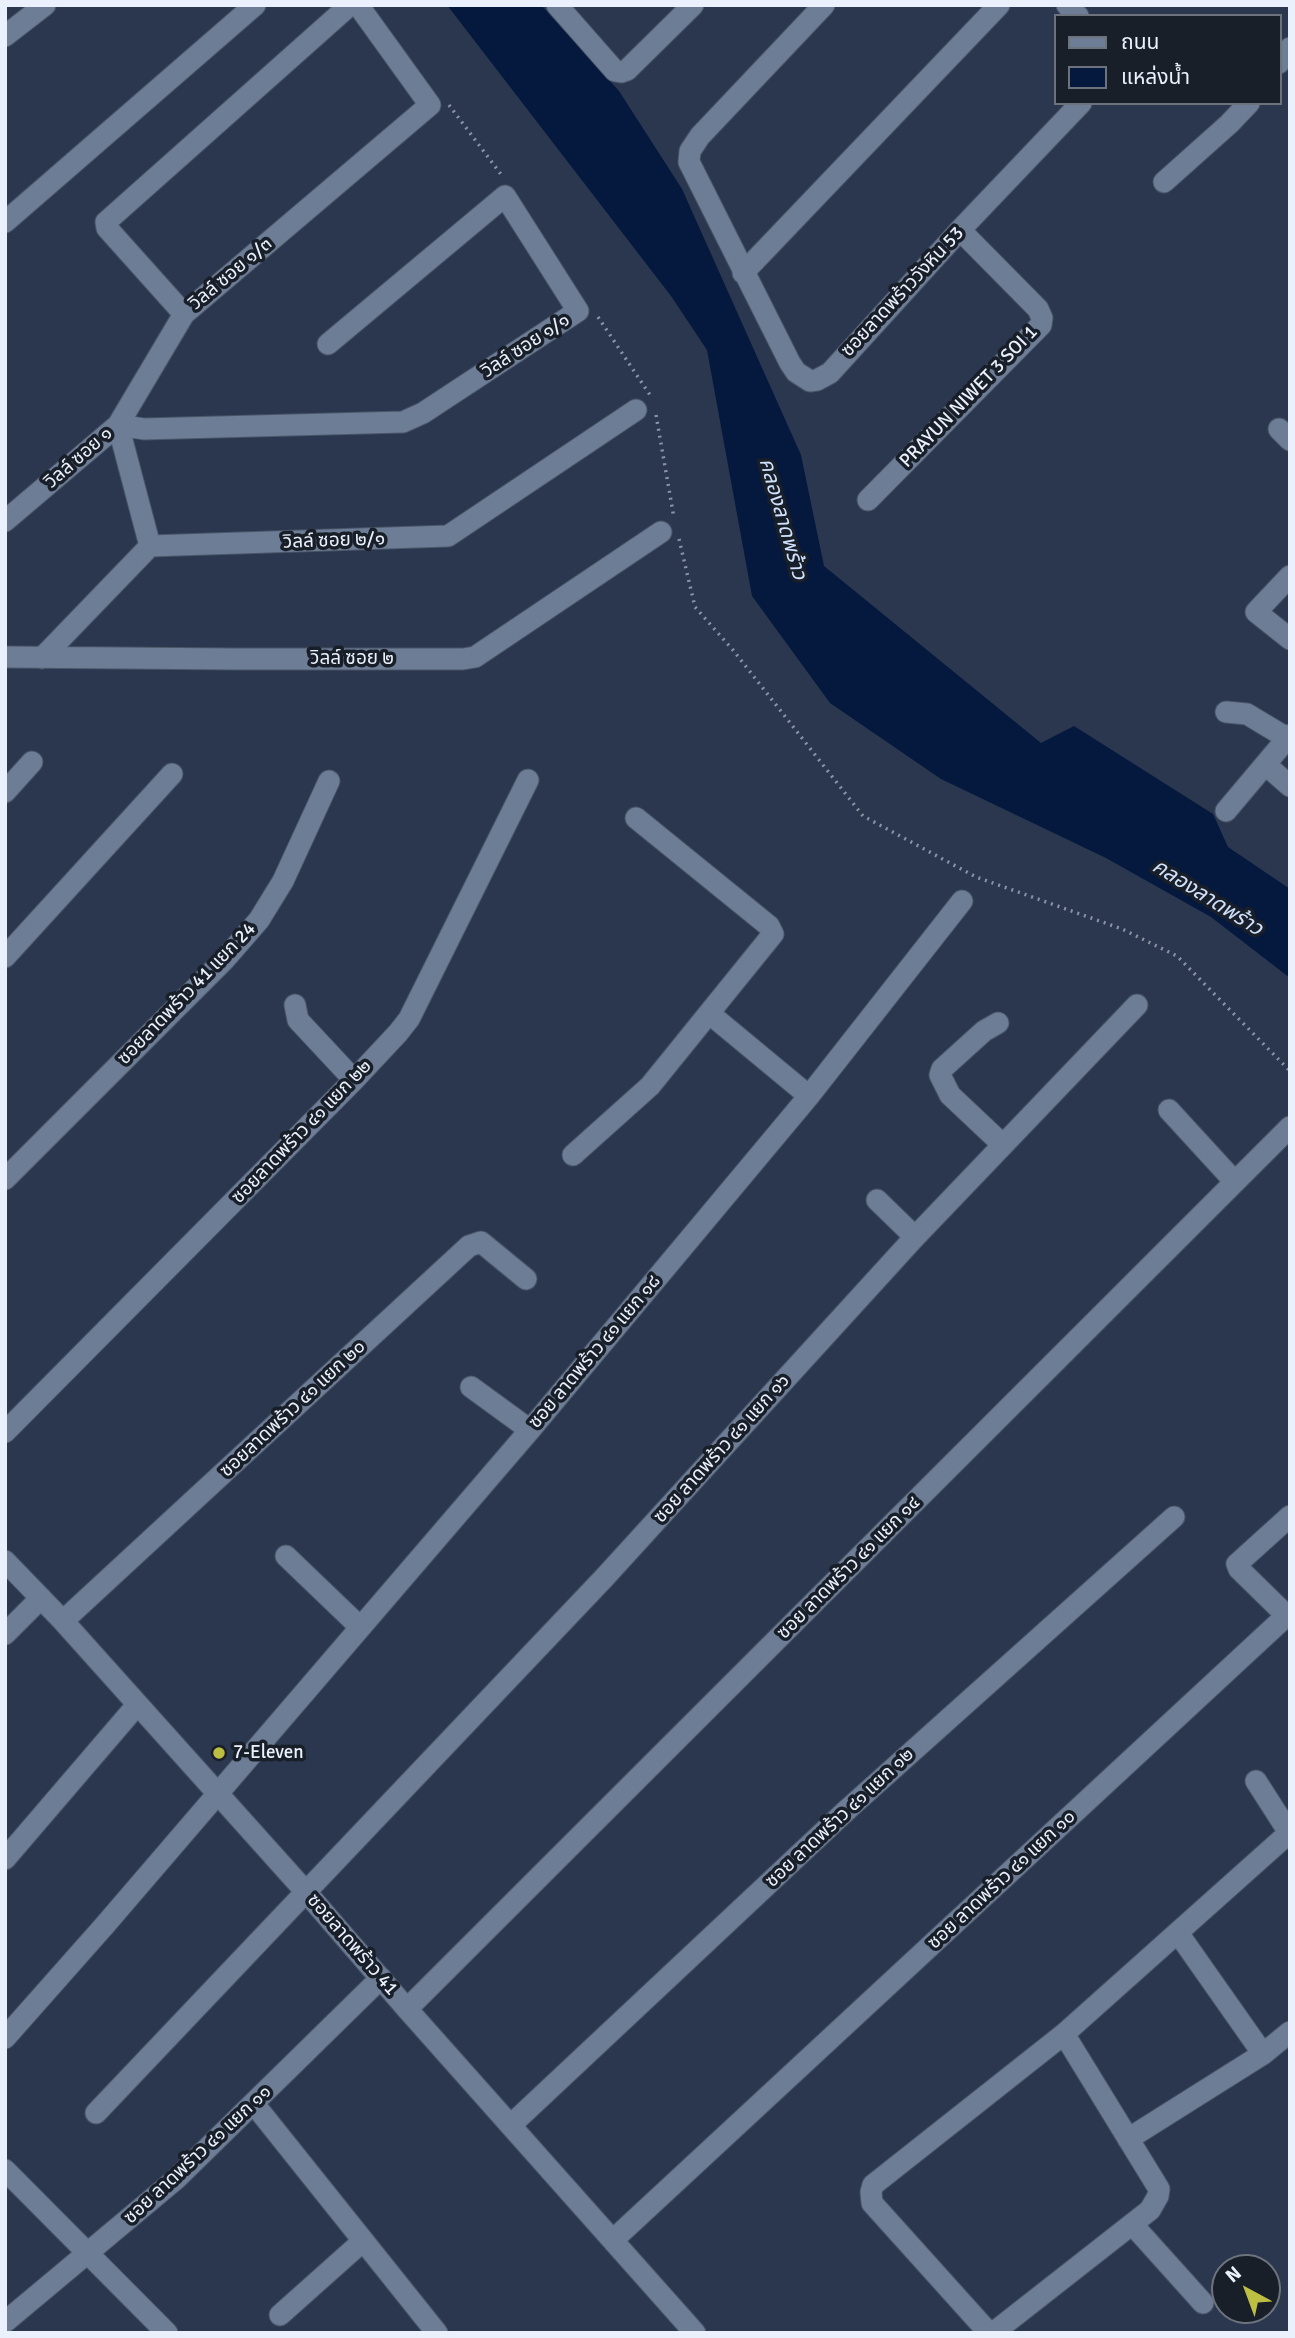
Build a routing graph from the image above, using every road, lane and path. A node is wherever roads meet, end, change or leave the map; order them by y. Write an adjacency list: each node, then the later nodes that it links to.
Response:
1 (45, 5): 9 (street)
2 (256, 5): 15 (street)
3 (350, 5): 19 (street, วิลล์ ซอย ๑/๓)
4 (358, 5): 19 (street, วิลล์ ซอย ๑/๓)
5 (557, 5): 6 (street)
6 (694, 5)
7 (824, 5): 17 (street, ซอยลาดพร้าววังหิน 53)
8 (999, 5): 17 (street)
9 (5, 36)
10 (441, 94): 14 (path)
11 (1079, 105): 16 (street, ซอยลาดพร้าววังหิน 53)
12 (1247, 105): 13 (street)
13 (1164, 182)
14 (509, 184)
15 (7, 216)
16 (960, 230): 17 (street, ซอยลาดพร้าววังหิน 53); 23 (street, PRAYUN NIWET 3 SOI 1)
17 (743, 273)
18 (595, 313): 21 (path)
19 (184, 314): 22 (street, วิลล์ ซอย ๑)
20 (328, 344): 22 (street, วิลล์ ซอย ๑/๑)
21 (648, 408): 25 (path); 26 (street, วิลล์ ซอย ๒/๑)
22 (118, 425): 24 (street, วิลล์ ซอย ๑); 26 (street)
23 (868, 500)
24 (5, 521)
25 (671, 528): 30 (street, วิลล์ ซอย ๒); 48 (path)
26 (150, 546): 30 (street)
27 (1290, 576): 28 (street)
28 (1290, 639)
29 (5, 657): 30 (street, วิลล์ ซอย ๒)
30 (42, 658)
31 (1226, 712): 32 (street)
32 (1288, 737): 34 (street)
33 (32, 762): 39 (street)
34 (1266, 765): 38 (street); 40 (street)
35 (172, 774): 43 (street)
36 (528, 779): 49 (street, ซอยลาดพร้าว ๔๑ แยก ๒๒)
37 (329, 781): 55 (street, ซอยลาดพร้าว 41 แยก 24)
38 (1290, 786)
39 (5, 792)
40 (1226, 811)
41 (636, 818): 46 (street)
42 (962, 901): 50 (street, ซอย ลาดพร้าว ๔๑ แยก ๑๘)
43 (5, 957)
44 (295, 1005): 49 (street)
45 (1137, 1005): 53 (street, ซอย ลาดพร้าว ๔๑ แยก ๑๖)
46 (710, 1014): 50 (street); 54 (street)
47 (998, 1023): 53 (street)
48 (1290, 1071)
49 (354, 1080): 62 (street, ซอยลาดพร้าว ๔๑ แยก ๒๒)
50 (808, 1096): 61 (street, ซอย ลาดพร้าว ๔๑ แยก ๑๘)
51 (1169, 1110): 56 (street)
52 (1290, 1126): 56 (street, ซอย ลาดพร้าว ๔๑ แยก ๑๔)
53 (1002, 1144): 58 (street, ซอย ลาดพร้าว ๔๑ แยก ๑๖)
54 (573, 1155)
55 (5, 1179)
56 (1235, 1182): 79 (street, ซอย ลาดพร้าว ๔๑ แยก ๑๔)
57 (877, 1200): 58 (street)
58 (915, 1237): 76 (street, ซอย ลาดพร้าว ๔๑ แยก ๑๖)
59 (526, 1279): 68 (street, ซอยลาดพร้าว ๔๑ แยก ๒๐)
60 (471, 1387): 61 (street)
61 (530, 1430): 69 (street, ซอย ลาดพร้าว ๔๑ แยก ๑๘)
62 (5, 1432)
63 (1290, 1516): 90 (street, ซอย ลาดพร้าว ๔๑ แยก ๑๐)
64 (1174, 1517): 86 (street, ซอย ลาดพร้าว ๔๑ แยก ๑๒)
65 (286, 1556): 69 (street)
66 (5, 1561): 67 (street, ซอยลาดพร้าว 41)
67 (41, 1598): 68 (street, ซอยลาดพร้าว 41); 70 (street)
68 (63, 1621): 71 (street, ซอยลาดพร้าว 41)
69 (360, 1627): 73 (street, ซอย ลาดพร้าว ๔๑ แยก ๑๘)
70 (5, 1634)
71 (137, 1705): 73 (street, ซอยลาดพร้าว 41); 75 (street)
72 (1256, 1781): 74 (street)
73 (218, 1795): 76 (street, ซอยลาดพร้าว 41); 82 (street, ซอย ลาดพร้าว ๔๑ แยก ๑๘)
74 (1287, 1826): 77 (street)
75 (5, 1858)
76 (306, 1892): 78 (street, ซอยลาดพร้าว 41); 85 (street, ซอย ลาดพร้าว ๔๑ แยก ๑๖)
77 (1178, 1934): 81 (street); 83 (street)
78 (381, 1978): 79 (street, ซอยลาดพร้าว 41); 84 (street, ซอย ลาดพร้าว ๔๑ แยก ๑๑)
79 (407, 2009): 86 (street, ซอยลาดพร้าว 41)
80 (1290, 2032): 83 (street)
81 (1064, 2034): 87 (street); 99 (street)
82 (5, 2038)
83 (1262, 2054): 87 (street)
84 (254, 2104): 91 (street); 92 (street, ซอย ลาดพร้าว ๔๑ แยก ๑๑)
85 (96, 2113)
86 (512, 2124): 90 (street, ซอยลาดพร้าว 41)
87 (1128, 2139): 89 (street)
88 (5, 2170): 92 (street)
89 (1132, 2224): 93 (street); 99 (street)
90 (613, 2240): 98 (street, ซอยลาดพร้าว 41)
91 (363, 2241): 94 (street); 97 (street)
92 (89, 2253): 95 (street, ซอย ลาดพร้าว ๔๑ แยก ๑๑); 96 (street)
93 (1203, 2303)
94 (280, 2315)
95 (5, 2322)
96 (167, 2333)
97 (437, 2333)
98 (695, 2333)
99 (991, 2333)

